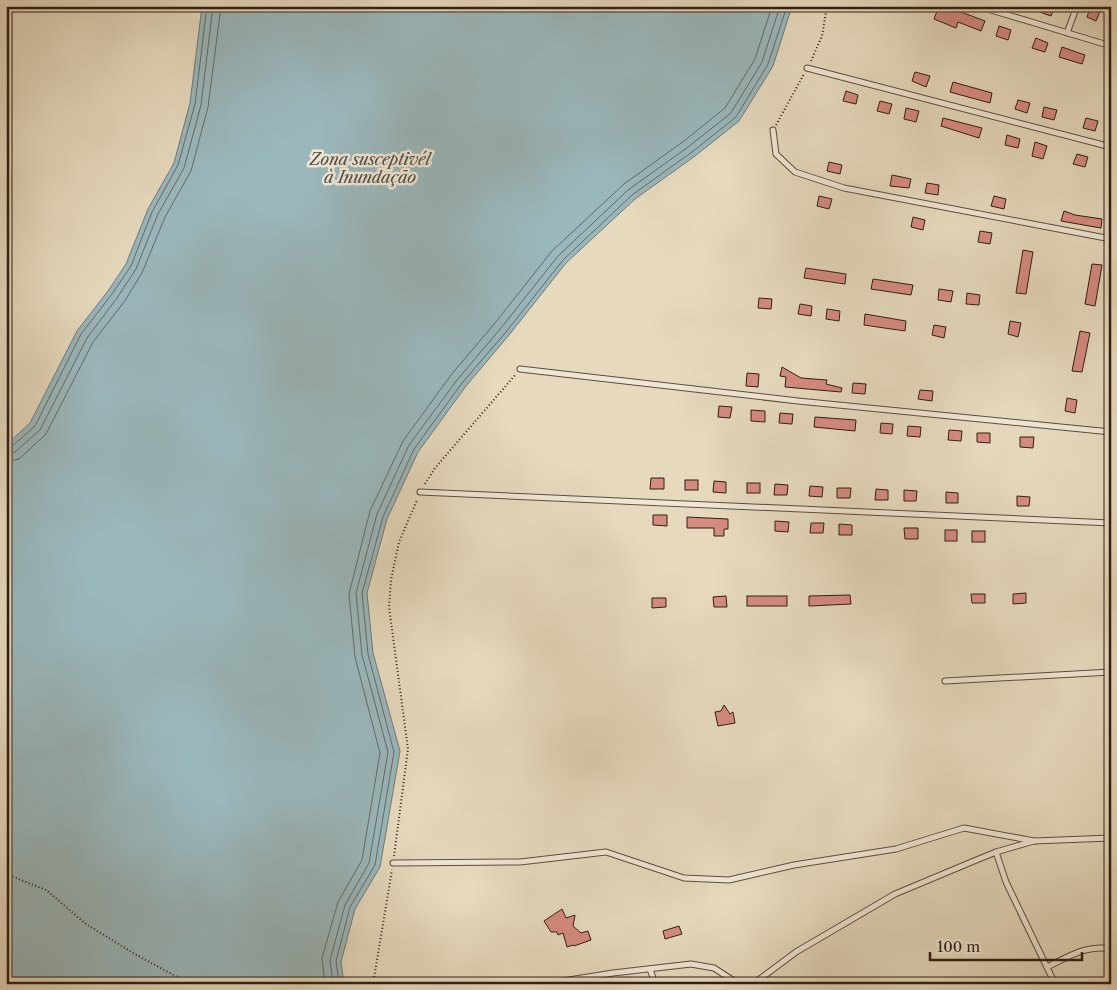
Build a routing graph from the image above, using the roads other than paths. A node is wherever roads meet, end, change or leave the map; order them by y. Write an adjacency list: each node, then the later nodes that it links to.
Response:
1 (978, 6): 3 (lane)
2 (1077, 6): 3 (lane)
3 (1067, 33): 4 (lane)
4 (1111, 46)
5 (807, 68): 7 (lane)
6 (773, 130): 8 (lane)
7 (1111, 147)
8 (1111, 239)
9 (520, 369): 10 (lane)
10 (1111, 432)
11 (420, 492): 12 (lane)
12 (1111, 523)
13 (1111, 672): 14 (lane)
14 (945, 681)
15 (1111, 838): 16 (lane)
16 (1034, 841): 17 (lane); 18 (lane)
17 (996, 852): 20 (lane); 24 (lane)
18 (393, 864)
19 (1111, 948): 20 (lane)
20 (1047, 967): 25 (lane)
21 (650, 969): 22 (lane); 23 (lane); 24 (lane)
22 (544, 984)
23 (654, 984)
24 (745, 984)
25 (1055, 984)

